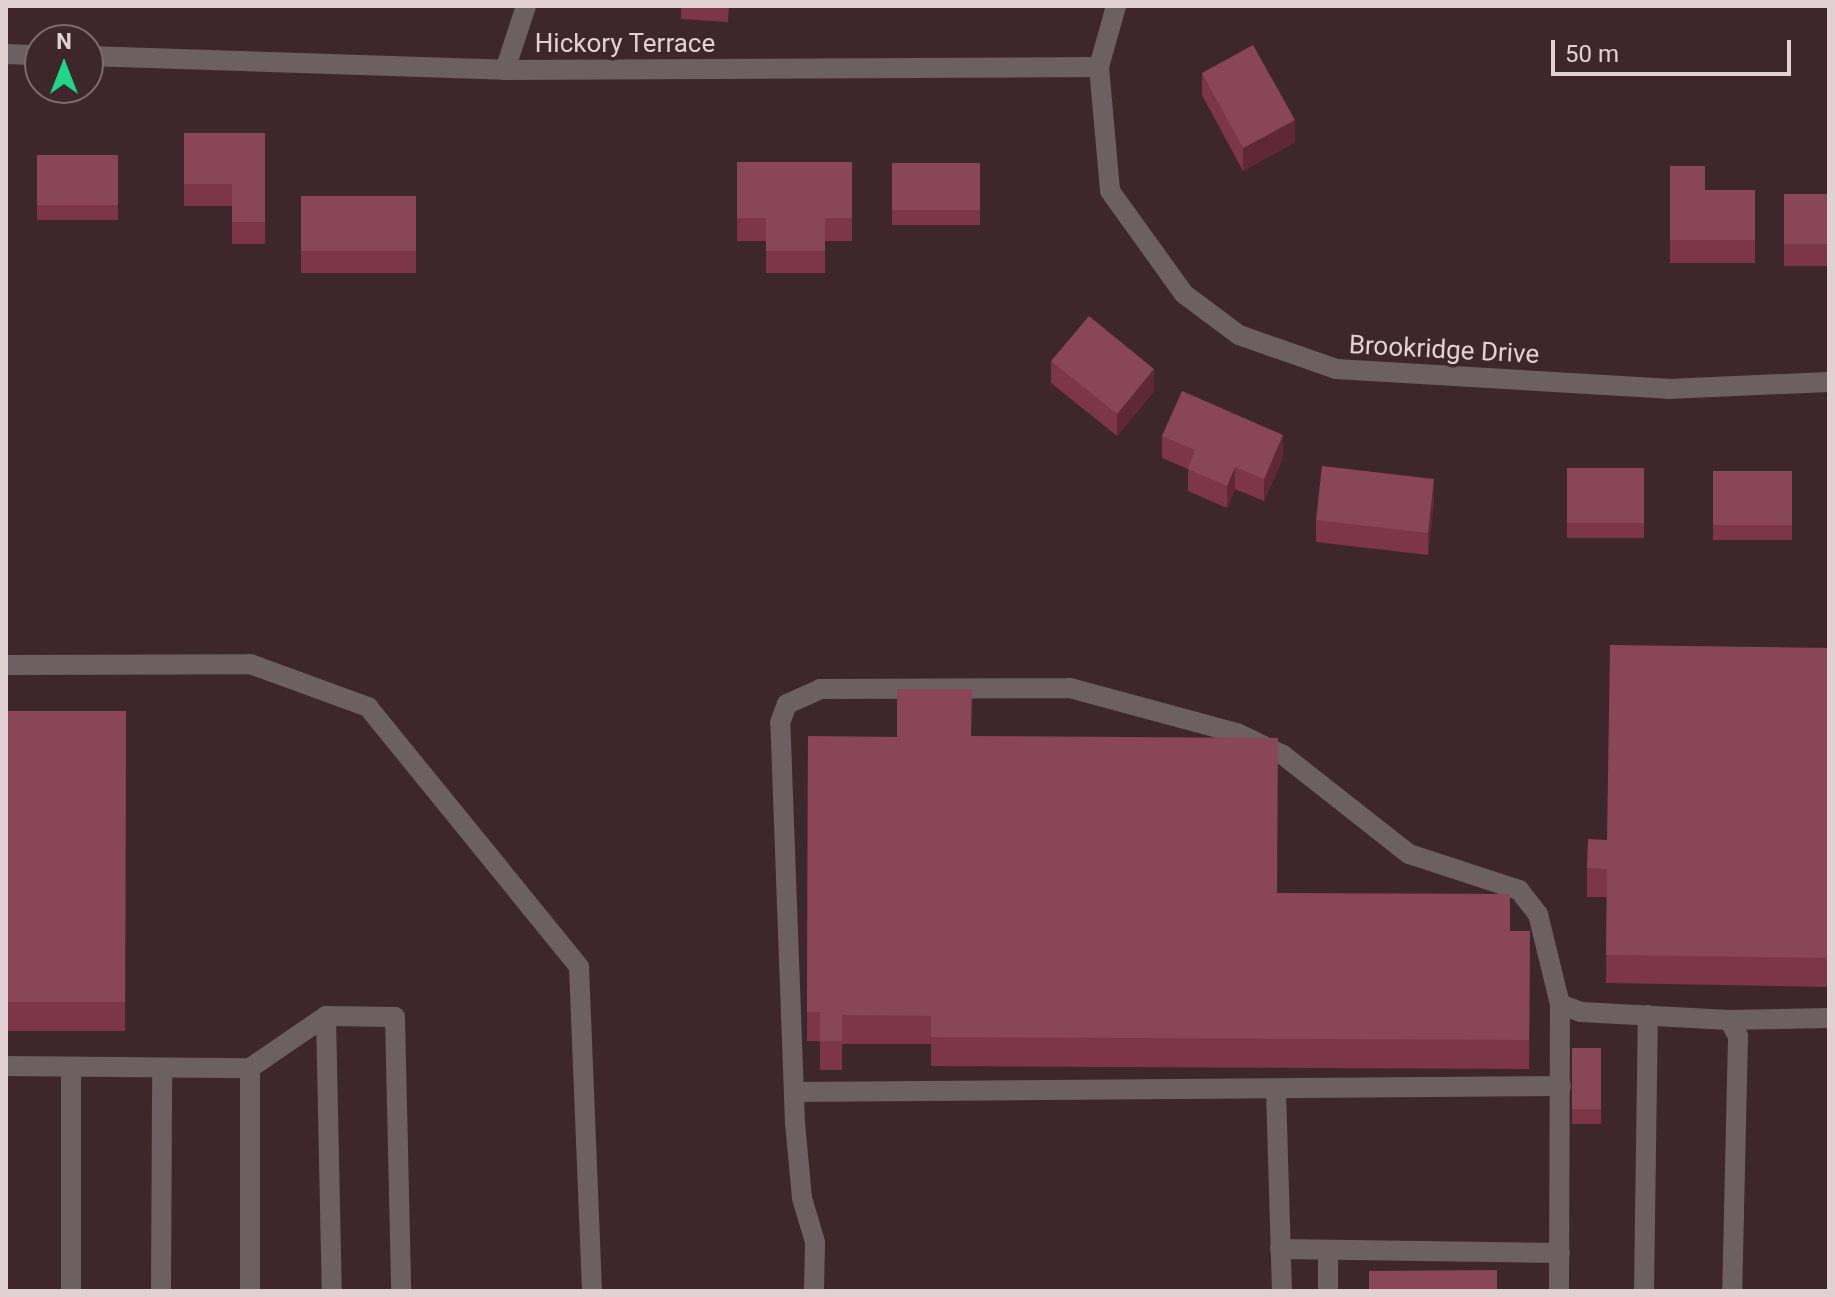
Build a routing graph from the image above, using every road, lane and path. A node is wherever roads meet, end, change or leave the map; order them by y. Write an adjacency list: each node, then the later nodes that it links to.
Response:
1 (526, 6): 5 (street)
2 (1116, 6): 4 (street)
3 (104, 57): 5 (street, Hickory Terrace)
4 (1099, 67): 5 (street, Hickory Terrace); 6 (street, Brookridge Drive)
5 (505, 70)
6 (1829, 382)
7 (6, 665): 28 (street)
8 (1560, 1004): 9 (street); 17 (street); 19 (street)
9 (1648, 1015): 12 (street); 33 (street)
10 (326, 1016): 16 (street); 26 (street); 27 (street)
11 (1829, 1018): 12 (street)
12 (1729, 1020): 34 (street)
13 (6, 1066): 14 (street)
14 (71, 1067): 15 (street); 23 (street)
15 (162, 1068): 16 (street); 24 (street)
16 (250, 1068): 25 (street)
17 (1561, 1086): 18 (street); 22 (street)
18 (1276, 1090): 19 (street); 20 (street)
19 (794, 1092): 29 (street)
20 (1280, 1249): 21 (street); 30 (street)
21 (1328, 1250): 22 (street); 31 (street)
22 (1560, 1253): 32 (street)
23 (71, 1291)
24 (161, 1291)
25 (250, 1291)
26 (332, 1291)
27 (401, 1291)
28 (592, 1291)
29 (814, 1291)
30 (1282, 1291)
31 (1328, 1291)
32 (1559, 1291)
33 (1644, 1291)
34 (1732, 1291)

